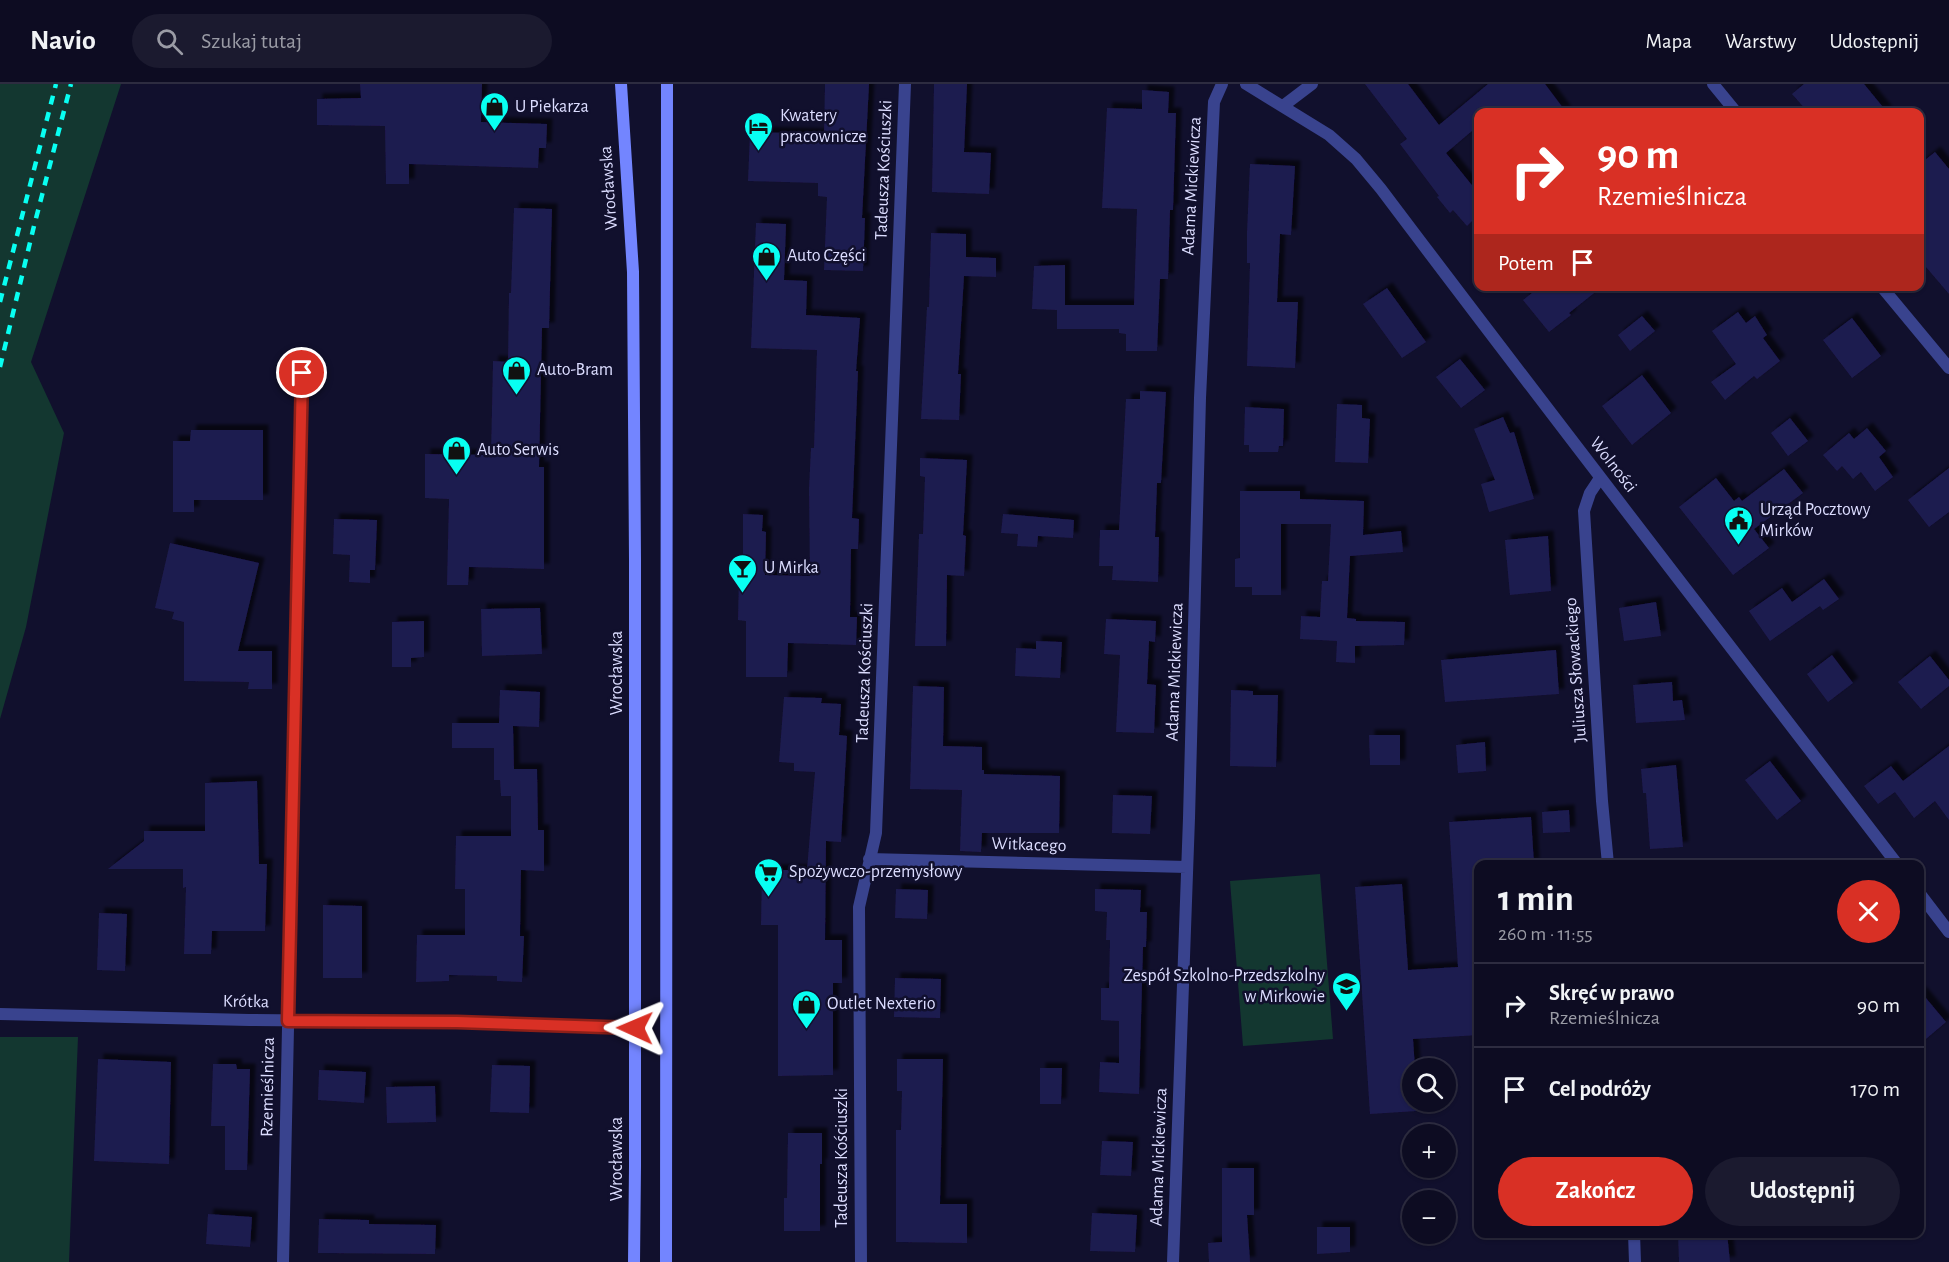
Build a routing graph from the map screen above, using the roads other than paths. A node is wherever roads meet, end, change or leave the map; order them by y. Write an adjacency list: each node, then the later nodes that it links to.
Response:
1 (621, 84): 22 (main road, Wrocławska)
2 (667, 84): 26 (main road)
3 (905, 84): 14 (street, Tadeusza Kościuszki)
4 (1222, 84): 17 (street, Adama Mickiewicza)
5 (1246, 84): 8 (street, Wolności)
6 (1312, 84): 8 (street)
7 (1713, 84): 9 (street)
8 (1283, 106): 13 (street, Wolności)
9 (1733, 108)
10 (1885, 291): 11 (street)
11 (1949, 369)
12 (302, 373): 21 (street, Rzemieślnicza)
13 (1600, 478): 15 (street, Juliusza Słowackiego); 16 (street, Wolności)
14 (869, 860): 17 (street, Witkacego); 27 (street, Tadeusza Kościuszki)
15 (1608, 860)
16 (1894, 860)
17 (1187, 867): 28 (street, Adama Mickiewicza)
18 (1924, 899): 19 (street)
19 (1949, 932)
20 (0, 1014): 21 (street, Krótka)
21 (288, 1021): 22 (street, Krótka); 24 (street, Rzemieślnicza)
22 (635, 1028): 25 (main road, Wrocławska)
23 (1634, 1238): 29 (street)
24 (283, 1262)
25 (634, 1262)
26 (666, 1262)
27 (861, 1262)
28 (1173, 1262)
29 (1635, 1262)

